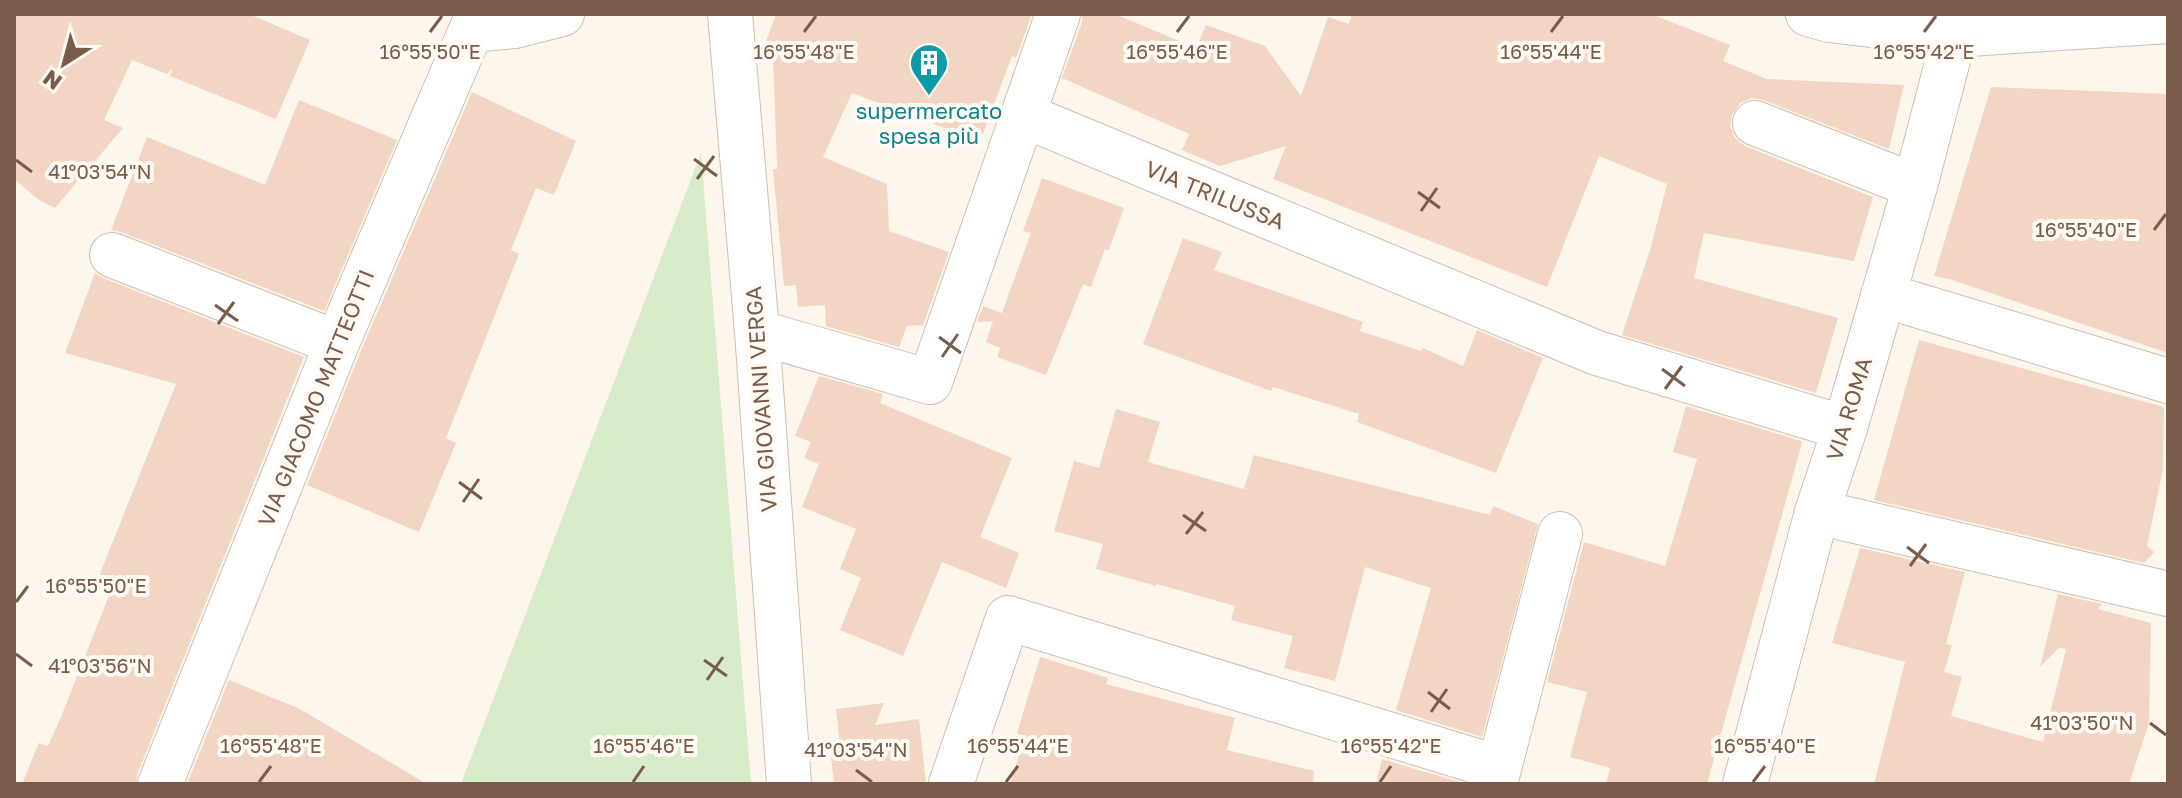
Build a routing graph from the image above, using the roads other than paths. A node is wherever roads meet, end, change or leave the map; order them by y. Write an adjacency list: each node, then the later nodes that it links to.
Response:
1 (562, 14): 6 (street)
2 (730, 14): 13 (street, VIA GIOVANNI VERGA)
3 (1058, 14): 8 (street)
4 (1808, 14): 7 (street)
5 (2168, 21): 7 (street)
6 (475, 22): 14 (street, VIA GIACOMO MATTEOTTI)
7 (1958, 24): 10 (street, VIA ROMA)
8 (1023, 115): 13 (street); 16 (street, VIA TRILUSSA)
9 (1755, 123): 10 (street)
10 (1915, 186): 12 (street, VIA ROMA)
11 (112, 255): 14 (street)
12 (1883, 295): 15 (street); 16 (street, VIA ROMA)
13 (757, 332): 22 (street, VIA GIOVANNI VERGA)
14 (337, 343): 21 (street, VIA GIACOMO MATTEOTTI)
15 (2168, 381)
16 (1845, 428): 17 (street, VIA ROMA)
17 (1817, 512): 19 (street); 24 (street, VIA ROMA)
18 (1560, 534): 20 (street)
19 (2168, 594)
20 (1497, 776): 23 (street)
21 (160, 784)
22 (789, 784)
23 (951, 784)
24 (1745, 784)

